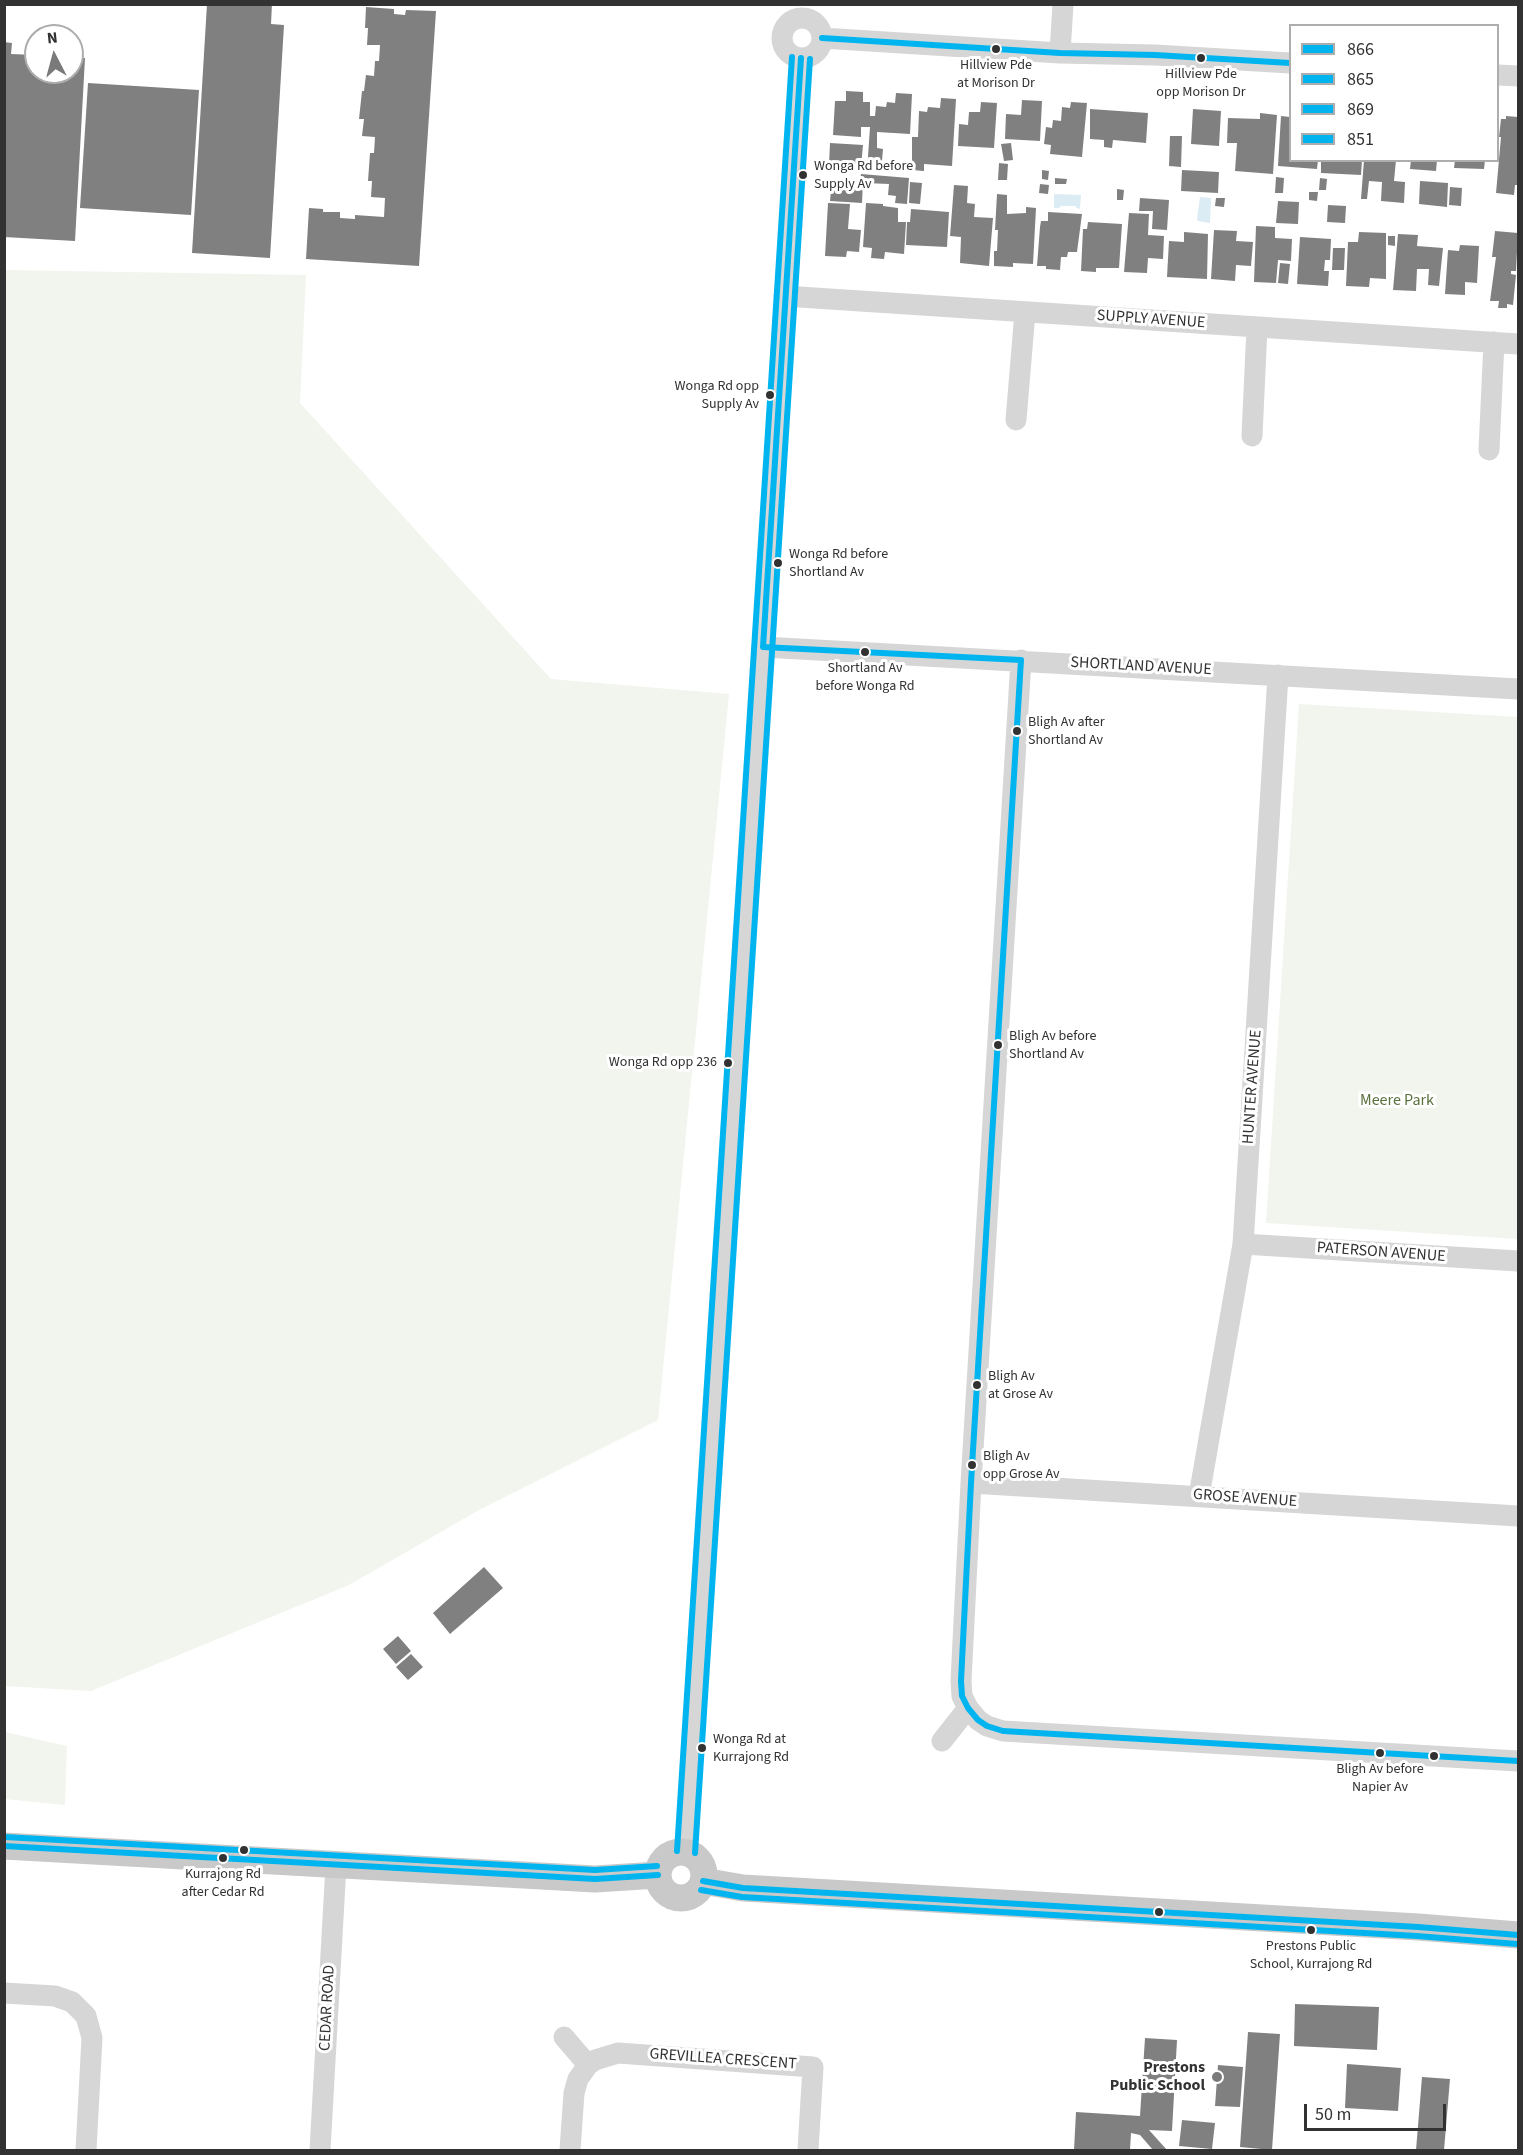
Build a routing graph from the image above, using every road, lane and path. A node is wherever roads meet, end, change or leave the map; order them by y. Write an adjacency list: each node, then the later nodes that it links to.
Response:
1 (1063, 4): 4 (street)
2 (805, 11): 3 (street); 5 (street)
3 (822, 38): 4 (street); 5 (street)
4 (1060, 53): 6 (street)
5 (801, 58): 9 (street)
6 (1289, 63)
7 (1499, 75): 8 (street)
8 (1518, 76)
9 (784, 296): 10 (street, SUPPLY AVENUE); 17 (street)
10 (1025, 312): 11 (street, SUPPLY AVENUE); 14 (street)
11 (1257, 327): 12 (street, SUPPLY AVENUE); 15 (street)
12 (1494, 342): 13 (street, SUPPLY AVENUE); 16 (street)
13 (1518, 344)
14 (1016, 420)
15 (1252, 436)
16 (1490, 450)
17 (763, 647): 18 (street, SHORTLAND AVENUE); 30 (street)
18 (1021, 660): 19 (street, SHORTLAND AVENUE); 23 (street)
19 (1278, 675): 20 (street, SHORTLAND AVENUE); 21 (street, HUNTER AVENUE)
20 (1518, 689)
21 (1243, 1244): 22 (street, PATERSON AVENUE); 24 (street, HUNTER AVENUE)
22 (1518, 1261)
23 (971, 1483): 24 (street, GROSE AVENUE); 26 (street)
24 (1198, 1496): 25 (street, GROSE AVENUE)
25 (1518, 1516)
26 (968, 1708): 27 (street); 28 (street)
27 (942, 1741)
28 (1518, 1761)
29 (4, 1846): 31 (main road)
30 (686, 1852): 32 (main road); 33 (main road)
31 (336, 1865): 32 (main road); 39 (street, CEDAR ROAD)
32 (658, 1875): 33 (main road)
33 (703, 1881): 34 (main road)
34 (1518, 1935)
35 (4, 1993): 38 (street)
36 (564, 2037): 37 (street)
37 (588, 2065): 40 (street); 41 (street, GREVILLEA CRESCENT)
38 (86, 2151)
39 (320, 2151)
40 (570, 2151)
41 (808, 2151)

